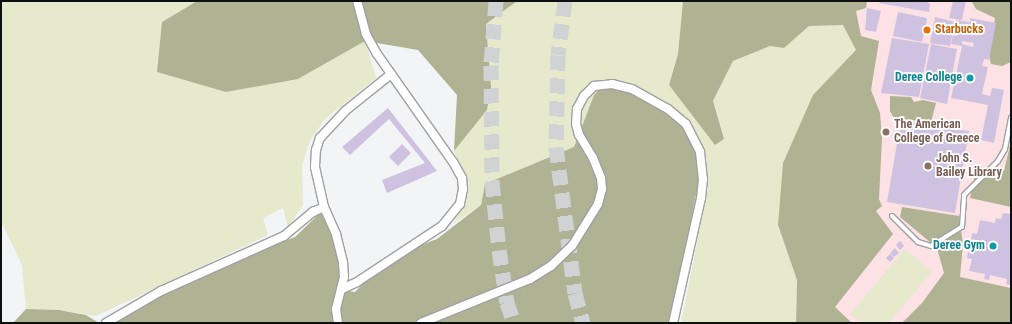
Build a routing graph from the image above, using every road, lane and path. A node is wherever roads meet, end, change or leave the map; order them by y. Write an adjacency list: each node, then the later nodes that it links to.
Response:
1 (357, 1): 2 (street)
2 (391, 74): 4 (street); 6 (street)
3 (1011, 118): 5 (lane)
4 (324, 207): 6 (street); 7 (street)
5 (892, 216)
6 (342, 289): 8 (street)
7 (106, 323)
8 (338, 323)
9 (421, 323): 10 (street)
10 (673, 323)

